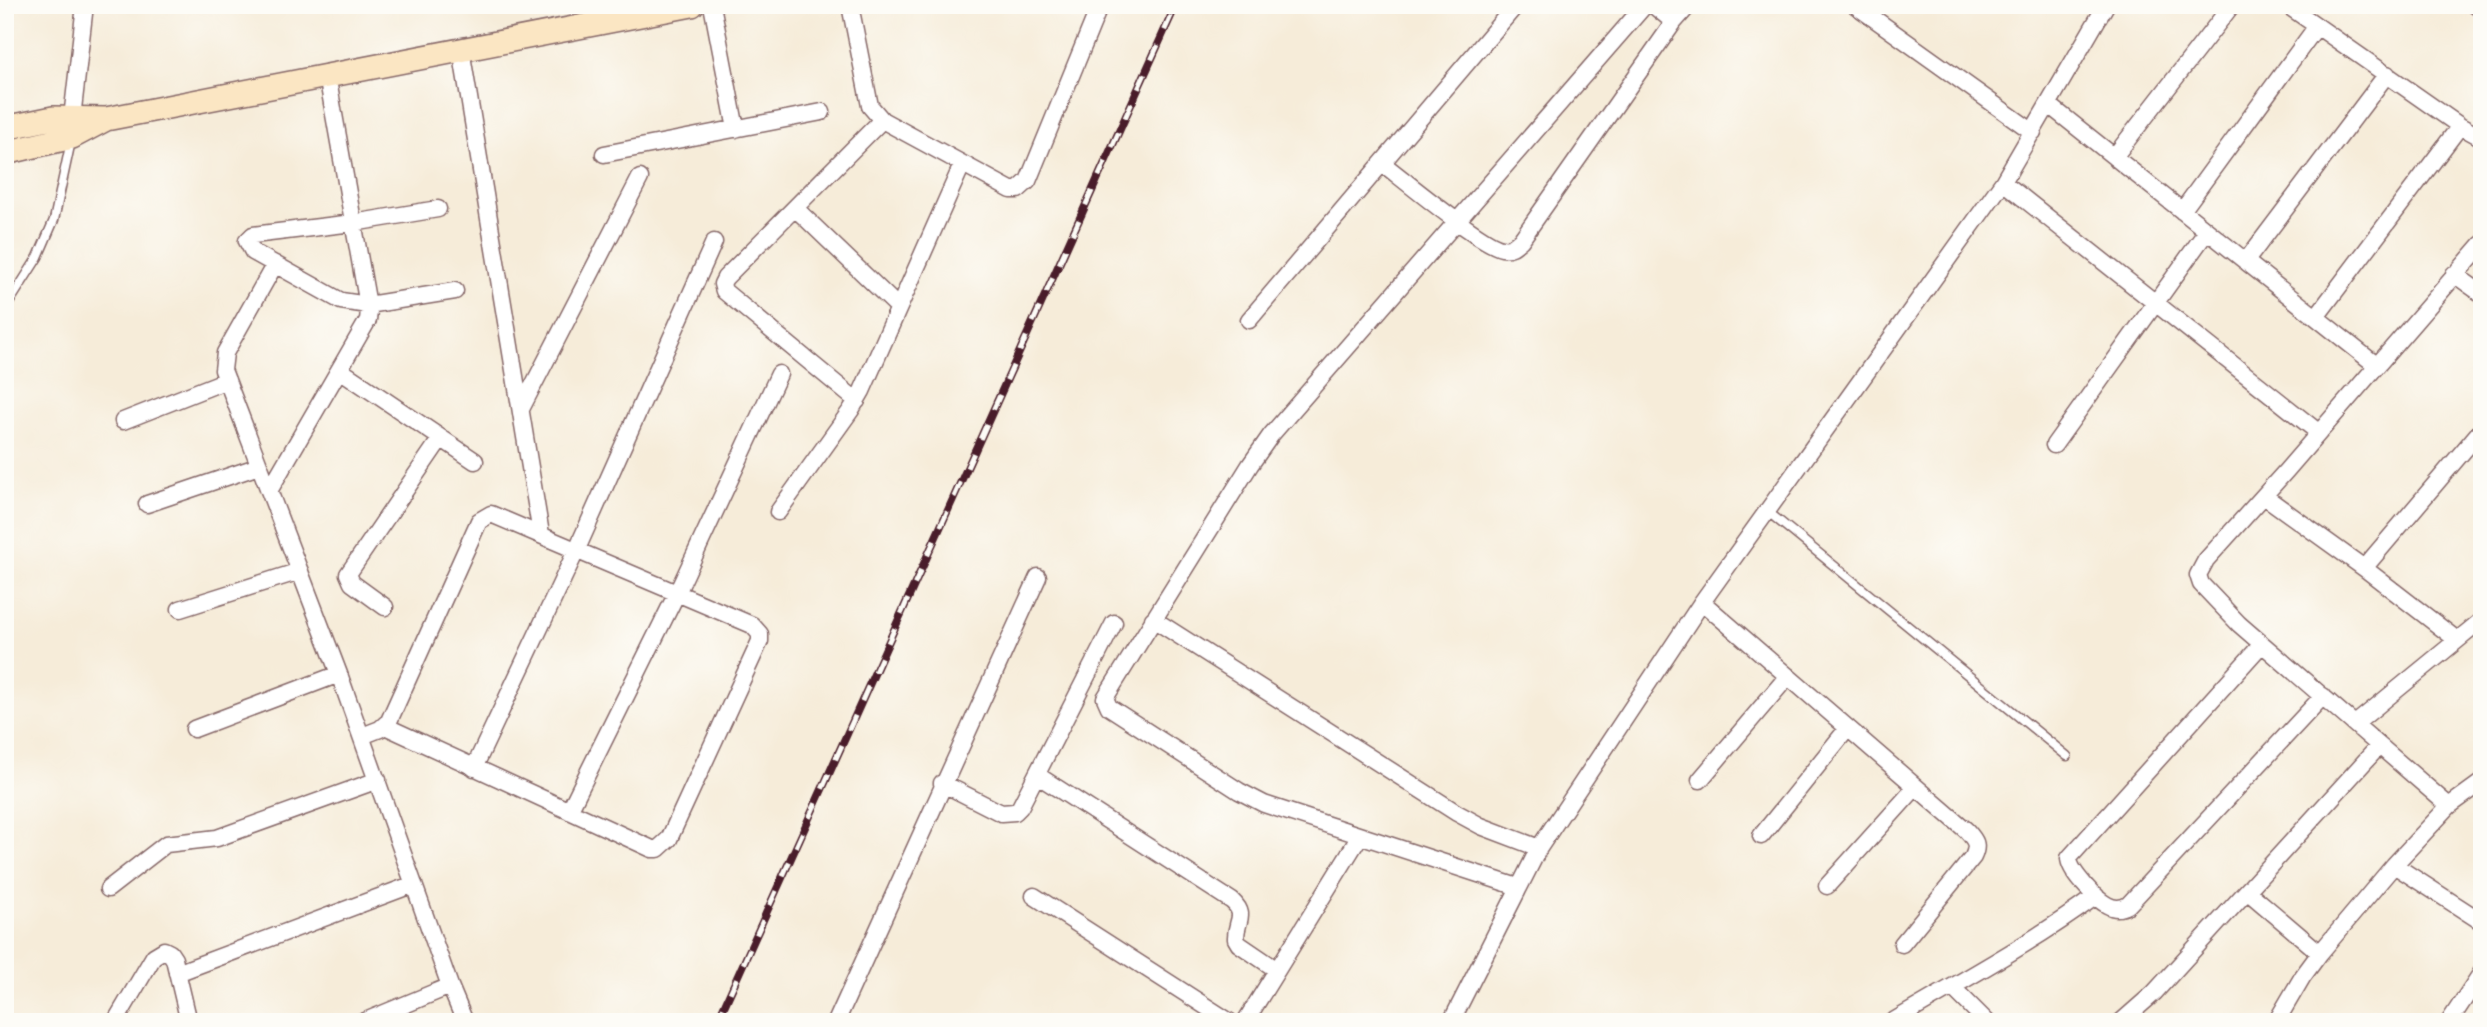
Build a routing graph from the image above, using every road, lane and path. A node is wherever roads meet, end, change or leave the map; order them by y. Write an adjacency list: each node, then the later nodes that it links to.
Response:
1 (85, 5): 26 (street)
2 (692, 5): 16 (main road)
3 (712, 5): 28 (street)
4 (850, 5): 24 (street)
5 (1100, 5): 35 (street)
6 (1516, 5): 34 (street)
7 (1645, 5): 41 (street)
8 (1653, 5): 17 (street)
9 (1689, 5): 17 (street)
10 (1855, 5): 29 (street)
11 (2106, 5): 22 (street)
12 (2232, 5): 33 (street)
13 (2287, 5): 18 (street)
14 (2475, 5): 15 (street)
15 (2482, 10)
16 (616, 12): 19 (main road)
17 (1674, 22): 41 (street)
18 (2317, 26): 20 (street); 40 (street)
19 (461, 49): 21 (main road); 62 (street)
20 (2387, 74): 25 (street); 46 (street)
21 (327, 75): 26 (main road); 42 (street)
22 (2049, 105): 29 (street); 33 (street)
23 (822, 112): 28 (street)
24 (882, 120): 35 (street); 38 (street)
25 (2460, 126): 30 (street); 55 (street)
26 (72, 127): 27 (main road); 31 (main road); 54 (lane)
27 (5, 128)
28 (736, 128): 32 (street)
29 (2033, 132): 37 (street)
30 (2482, 138)
31 (5, 153)
32 (604, 154)
33 (2114, 157): 40 (street)
34 (1382, 163): 41 (street); 56 (street)
35 (962, 165): 53 (street)
36 (640, 178): 62 (street)
37 (2003, 182): 51 (street); 73 (street)
38 (795, 208): 53 (street); 61 (street)
39 (438, 209): 42 (street)
40 (2182, 211): 43 (street)
41 (1458, 221): 84 (street)
42 (353, 223): 47 (street); 52 (street)
43 (2207, 231): 46 (street); 51 (street)
44 (714, 242): 76 (street)
45 (2482, 244): 48 (street)
46 (2246, 261): 55 (street)
47 (275, 264): 52 (street); 60 (street)
48 (2454, 274): 50 (street); 57 (street)
49 (455, 291): 52 (street)
50 (2482, 294)
51 (2153, 304): 65 (street); 67 (street)
52 (368, 306): 58 (street)
53 (898, 307): 61 (street)
54 (5, 309)
55 (2316, 317): 57 (street)
56 (1248, 320)
57 (2376, 365): 65 (street)
58 (340, 370): 66 (street); 70 (street)
59 (779, 374): 80 (street)
60 (227, 380): 63 (street); 69 (street)
61 (857, 401): 74 (street)
62 (521, 409): 75 (street)
63 (123, 421)
64 (2482, 429): 77 (street)
65 (2318, 432): 71 (street)
66 (441, 438): 68 (street); 82 (street)
67 (2054, 445)
68 (475, 461)
69 (259, 466): 70 (street); 72 (street)
70 (269, 491): 78 (street)
71 (2264, 496): 77 (street); 88 (street)
72 (147, 504)
73 (1767, 511): 81 (street); 98 (lane)
74 (778, 512)
75 (541, 534): 76 (street); 93 (street)
76 (577, 550): 80 (street); 99 (street)
77 (2364, 568): 87 (street)
78 (300, 571): 83 (street); 89 (street)
79 (1038, 577): 104 (street)
80 (677, 593): 107 (street); 107 (street)
81 (1702, 602): 90 (street); 110 (street)
82 (385, 607)
83 (180, 609)
84 (1153, 619): 108 (street); 110 (street)
85 (2482, 620): 87 (street)
86 (1114, 624): 100 (street)
87 (2457, 640): 92 (street)
88 (2262, 644): 91 (street); 118 (street)
89 (339, 674): 95 (street); 96 (street)
90 (1788, 676): 94 (street); 102 (street)
91 (2323, 696): 92 (street); 118 (street)
92 (2355, 724): 97 (street)
93 (385, 726): 96 (street); 99 (street)
94 (1849, 728): 105 (street); 109 (street)
95 (194, 729)
96 (362, 736): 101 (street)
97 (2379, 746): 106 (street); 116 (street)
98 (2067, 756)
99 (474, 768): 107 (street)
100 (1037, 775): 104 (street); 122 (street)
101 (378, 780): 112 (street); 115 (street)
102 (1700, 780)
103 (2482, 782): 106 (street)
104 (942, 783): 131 (street)
105 (1916, 787): 113 (street); 120 (street)
106 (2449, 806): 111 (street)
107 (569, 811)
108 (1360, 836): 114 (street); 122 (street)
109 (1761, 836)
110 (1539, 848): 114 (street)
111 (2394, 865): 119 (street); 121 (street)
112 (414, 884): 123 (street); 125 (street)
113 (1827, 886)
114 (1518, 887): 134 (street)
115 (108, 889)
116 (2247, 891): 121 (street); 137 (street)
117 (1034, 896): 132 (street)
118 (2096, 896): 126 (street)
119 (2482, 922)
120 (1902, 944)
121 (2320, 953): 138 (street)
122 (1277, 970): 133 (street)
123 (183, 971): 127 (street); 128 (street)
124 (2482, 972): 139 (street)
125 (450, 986): 129 (street); 130 (street)
126 (1953, 988): 135 (street); 136 (street)
127 (114, 1022)
128 (189, 1022)
129 (363, 1022)
130 (465, 1022)
131 (836, 1022)
132 (1230, 1022)
133 (1245, 1022)
134 (1451, 1022)
135 (1892, 1022)
136 (1987, 1022)
137 (2121, 1022)
138 (2276, 1022)
139 (2449, 1022)

